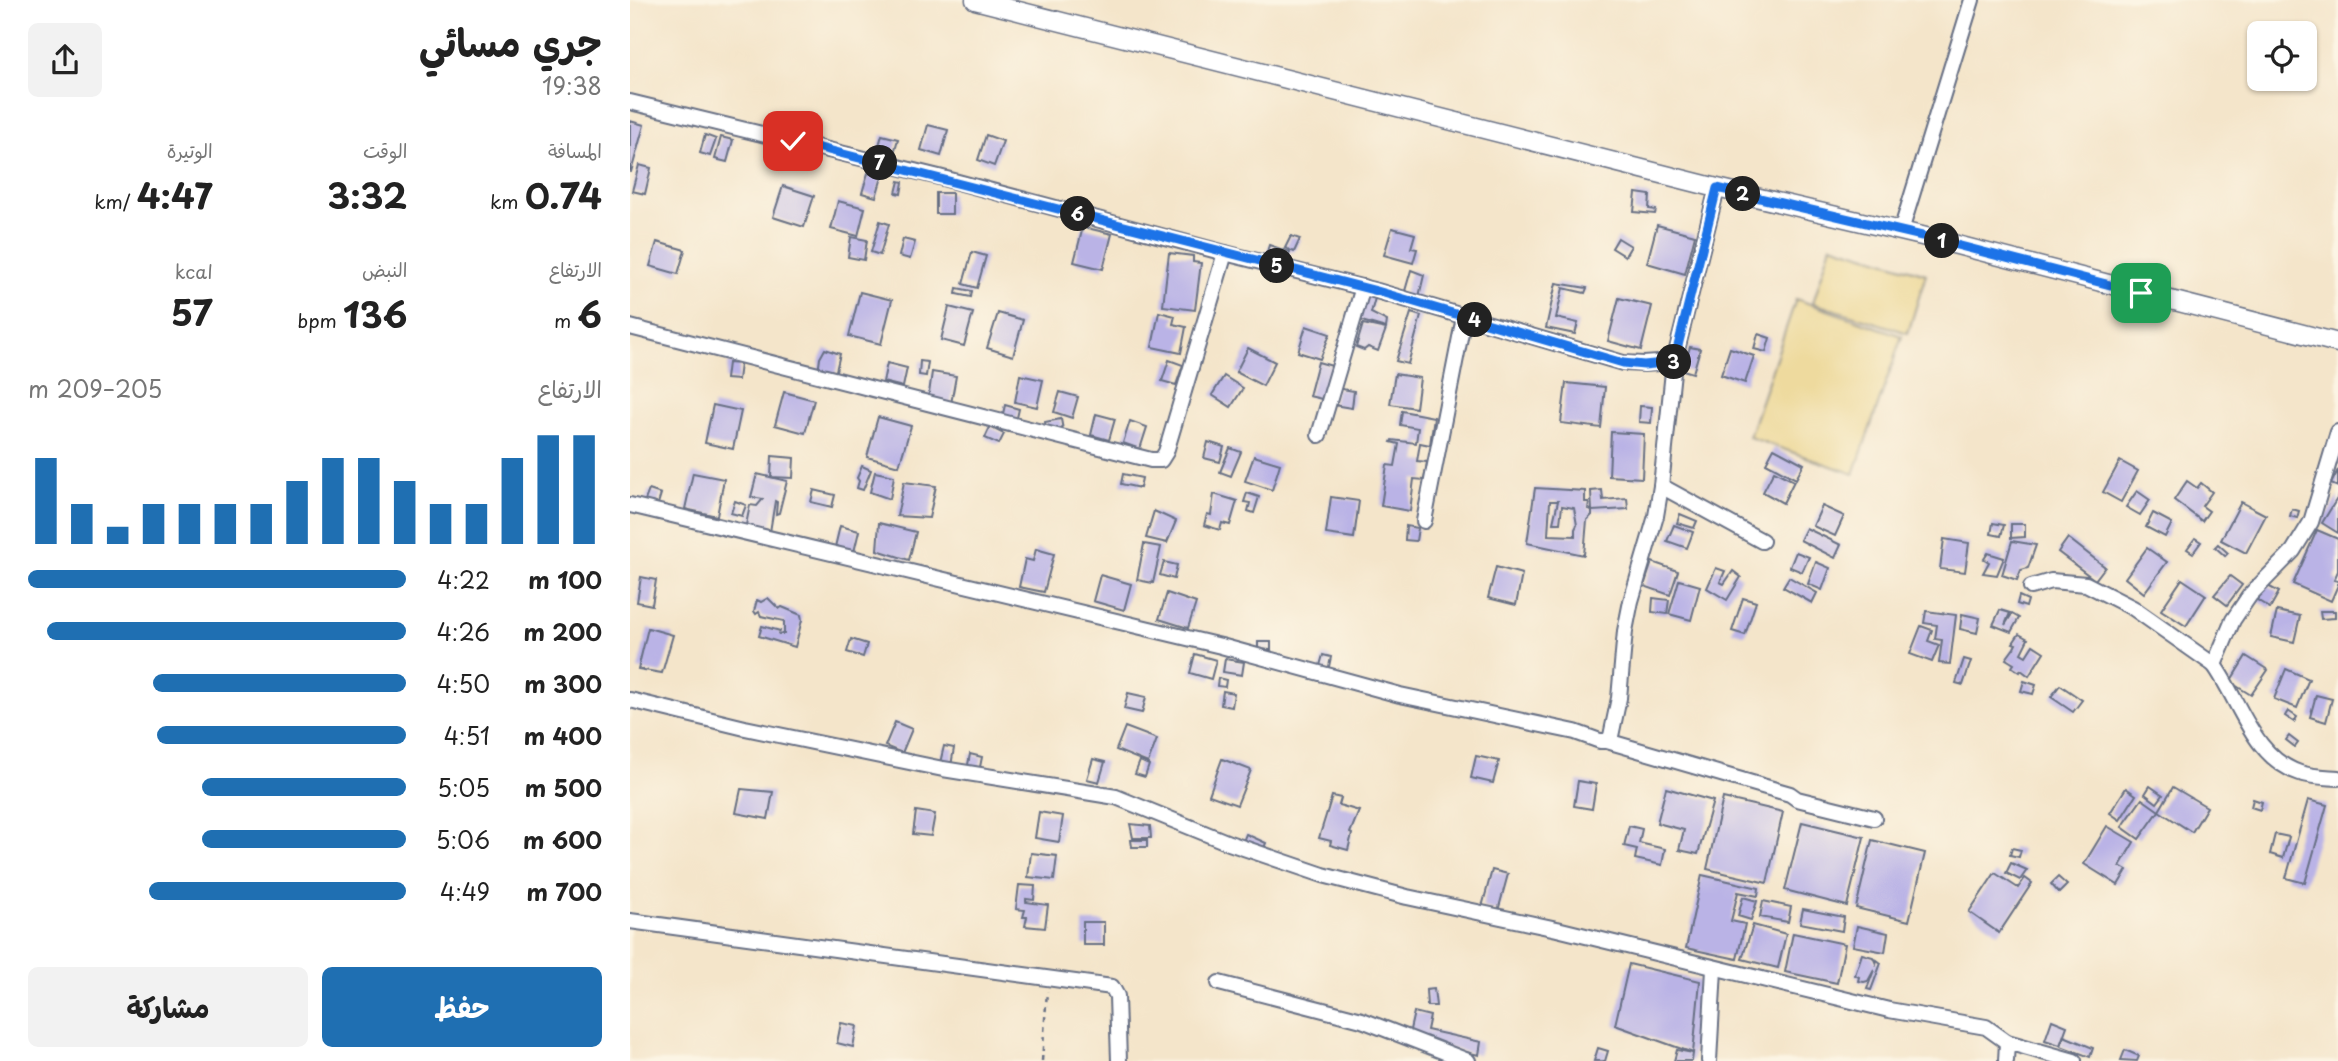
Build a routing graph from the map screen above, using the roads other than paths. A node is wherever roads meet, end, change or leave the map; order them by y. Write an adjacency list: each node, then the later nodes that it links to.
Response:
1 (975, 0): 4 (street)
2 (1972, 0): 5 (street)
3 (630, 102): 6 (street)
4 (1717, 188): 5 (street); 11 (street)
5 (1901, 231): 10 (street)
6 (1225, 253): 7 (street); 9 (street)
7 (1363, 287): 8 (street); 13 (street)
8 (1464, 317): 11 (street); 16 (street)
9 (630, 327)
10 (2338, 343)
11 (1674, 362): 14 (street)
12 (2338, 432): 19 (street)
13 (1319, 435)
14 (1661, 486): 17 (street); 21 (street)
15 (630, 505): 21 (street)
16 (1424, 522)
17 (1762, 541)
18 (2031, 587): 19 (street)
19 (2214, 664): 22 (street)
20 (630, 700): 25 (street)
21 (1607, 741): 23 (street)
22 (2338, 778)
23 (1874, 818)
24 (630, 920): 28 (street)
25 (1714, 969): 27 (street); 30 (street)
26 (1219, 983): 29 (street)
27 (2007, 1042): 31 (street); 32 (street)
28 (1119, 1061)
29 (1468, 1061)
30 (1709, 1061)
31 (2006, 1061)
32 (2074, 1061)

